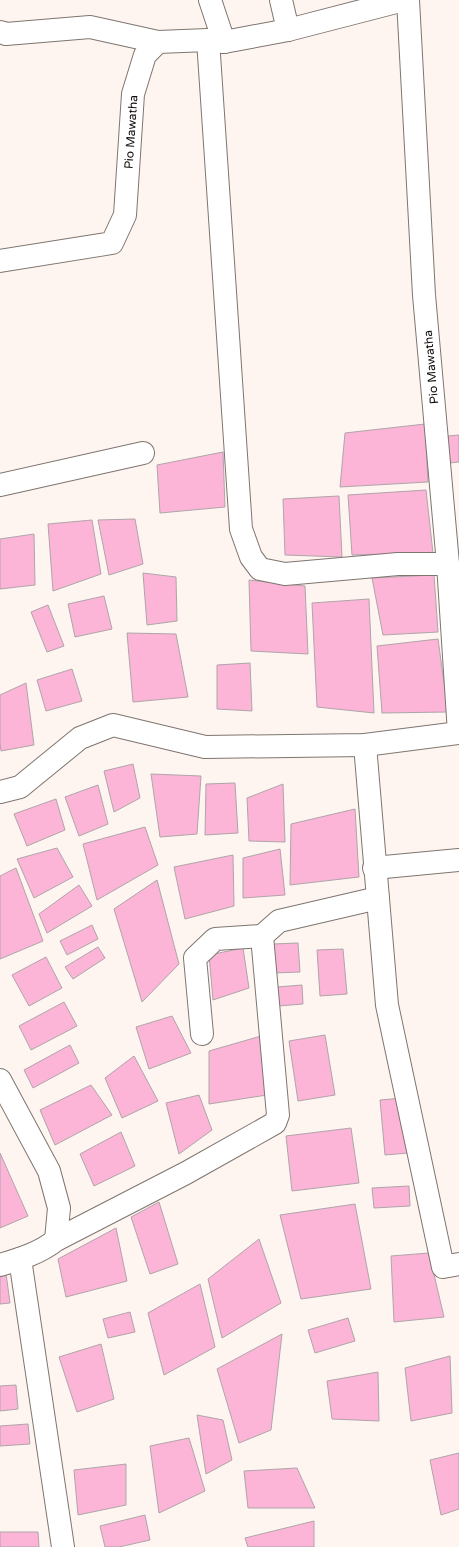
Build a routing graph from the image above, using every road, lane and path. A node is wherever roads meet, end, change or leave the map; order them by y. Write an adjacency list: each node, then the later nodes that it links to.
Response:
1 (210, 0): 7 (street)
2 (281, 0): 5 (street)
3 (404, 0): 5 (street)
4 (408, 0): 12 (street, Pio Mawatha)
5 (288, 30): 7 (street)
6 (0, 32): 8 (street)
7 (216, 41): 8 (street); 12 (street)
8 (158, 42): 9 (street, Pio Mawatha)
9 (0, 261)
10 (143, 453): 11 (street)
11 (0, 484)
12 (448, 564): 13 (street, Pio Mawatha)
13 (459, 733): 14 (street)
14 (365, 745): 15 (street); 17 (street)
15 (0, 792)
16 (459, 860): 17 (street)
17 (374, 868): 18 (street)
18 (378, 898): 19 (street); 24 (street)
19 (262, 936): 20 (street); 22 (street)
20 (202, 1034)
21 (0, 1080): 22 (street)
22 (56, 1240): 23 (street)
23 (10, 1262): 25 (street)
24 (459, 1264)
25 (63, 1547)

